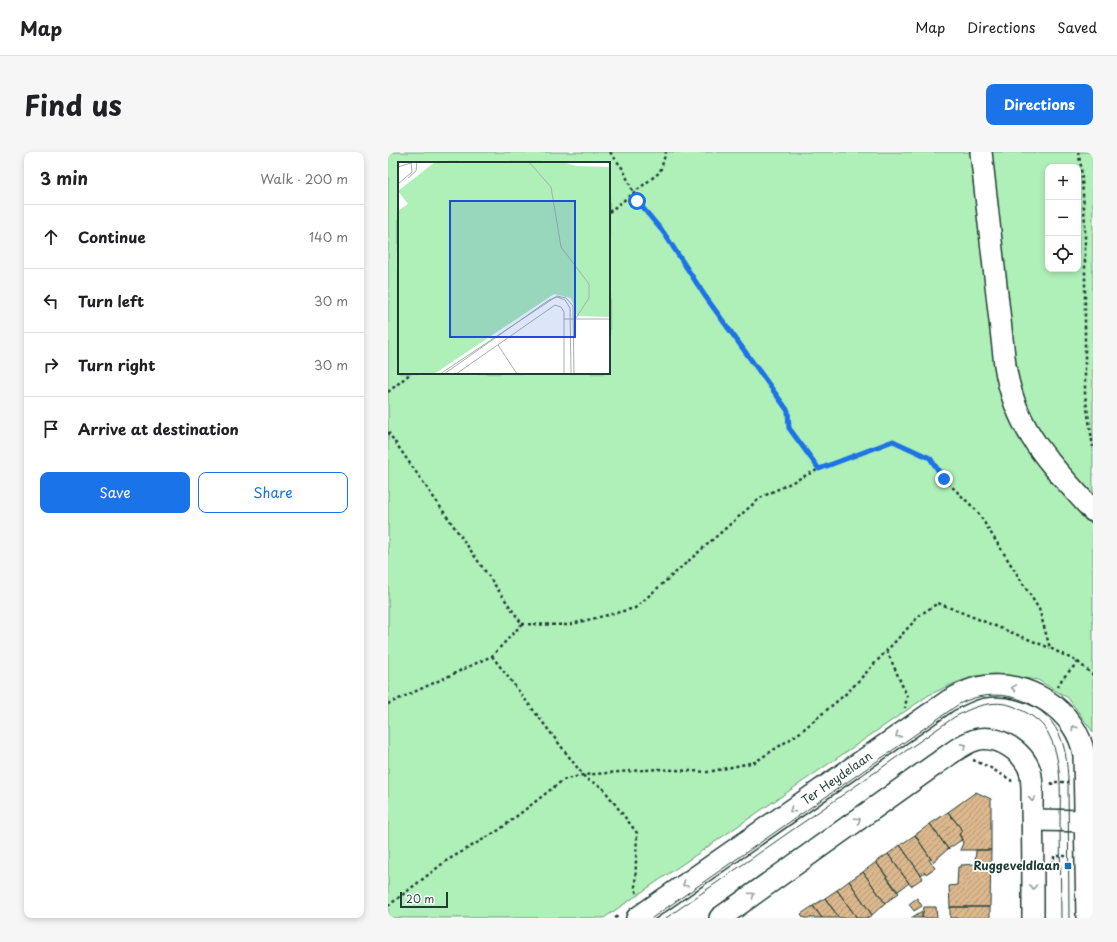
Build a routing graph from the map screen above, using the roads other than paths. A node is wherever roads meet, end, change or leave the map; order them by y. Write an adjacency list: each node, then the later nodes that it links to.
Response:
1 (981, 152): 2 (street)
2 (1093, 511)
3 (1032, 820): 4 (street); 6 (street, one-way to 3); 7 (street, one-way to 7)
4 (1090, 821): 5 (street, Ter Heydelaan, one-way to 5); 8 (street)
5 (641, 915)
6 (720, 918)
7 (1033, 918)
8 (1087, 918)

